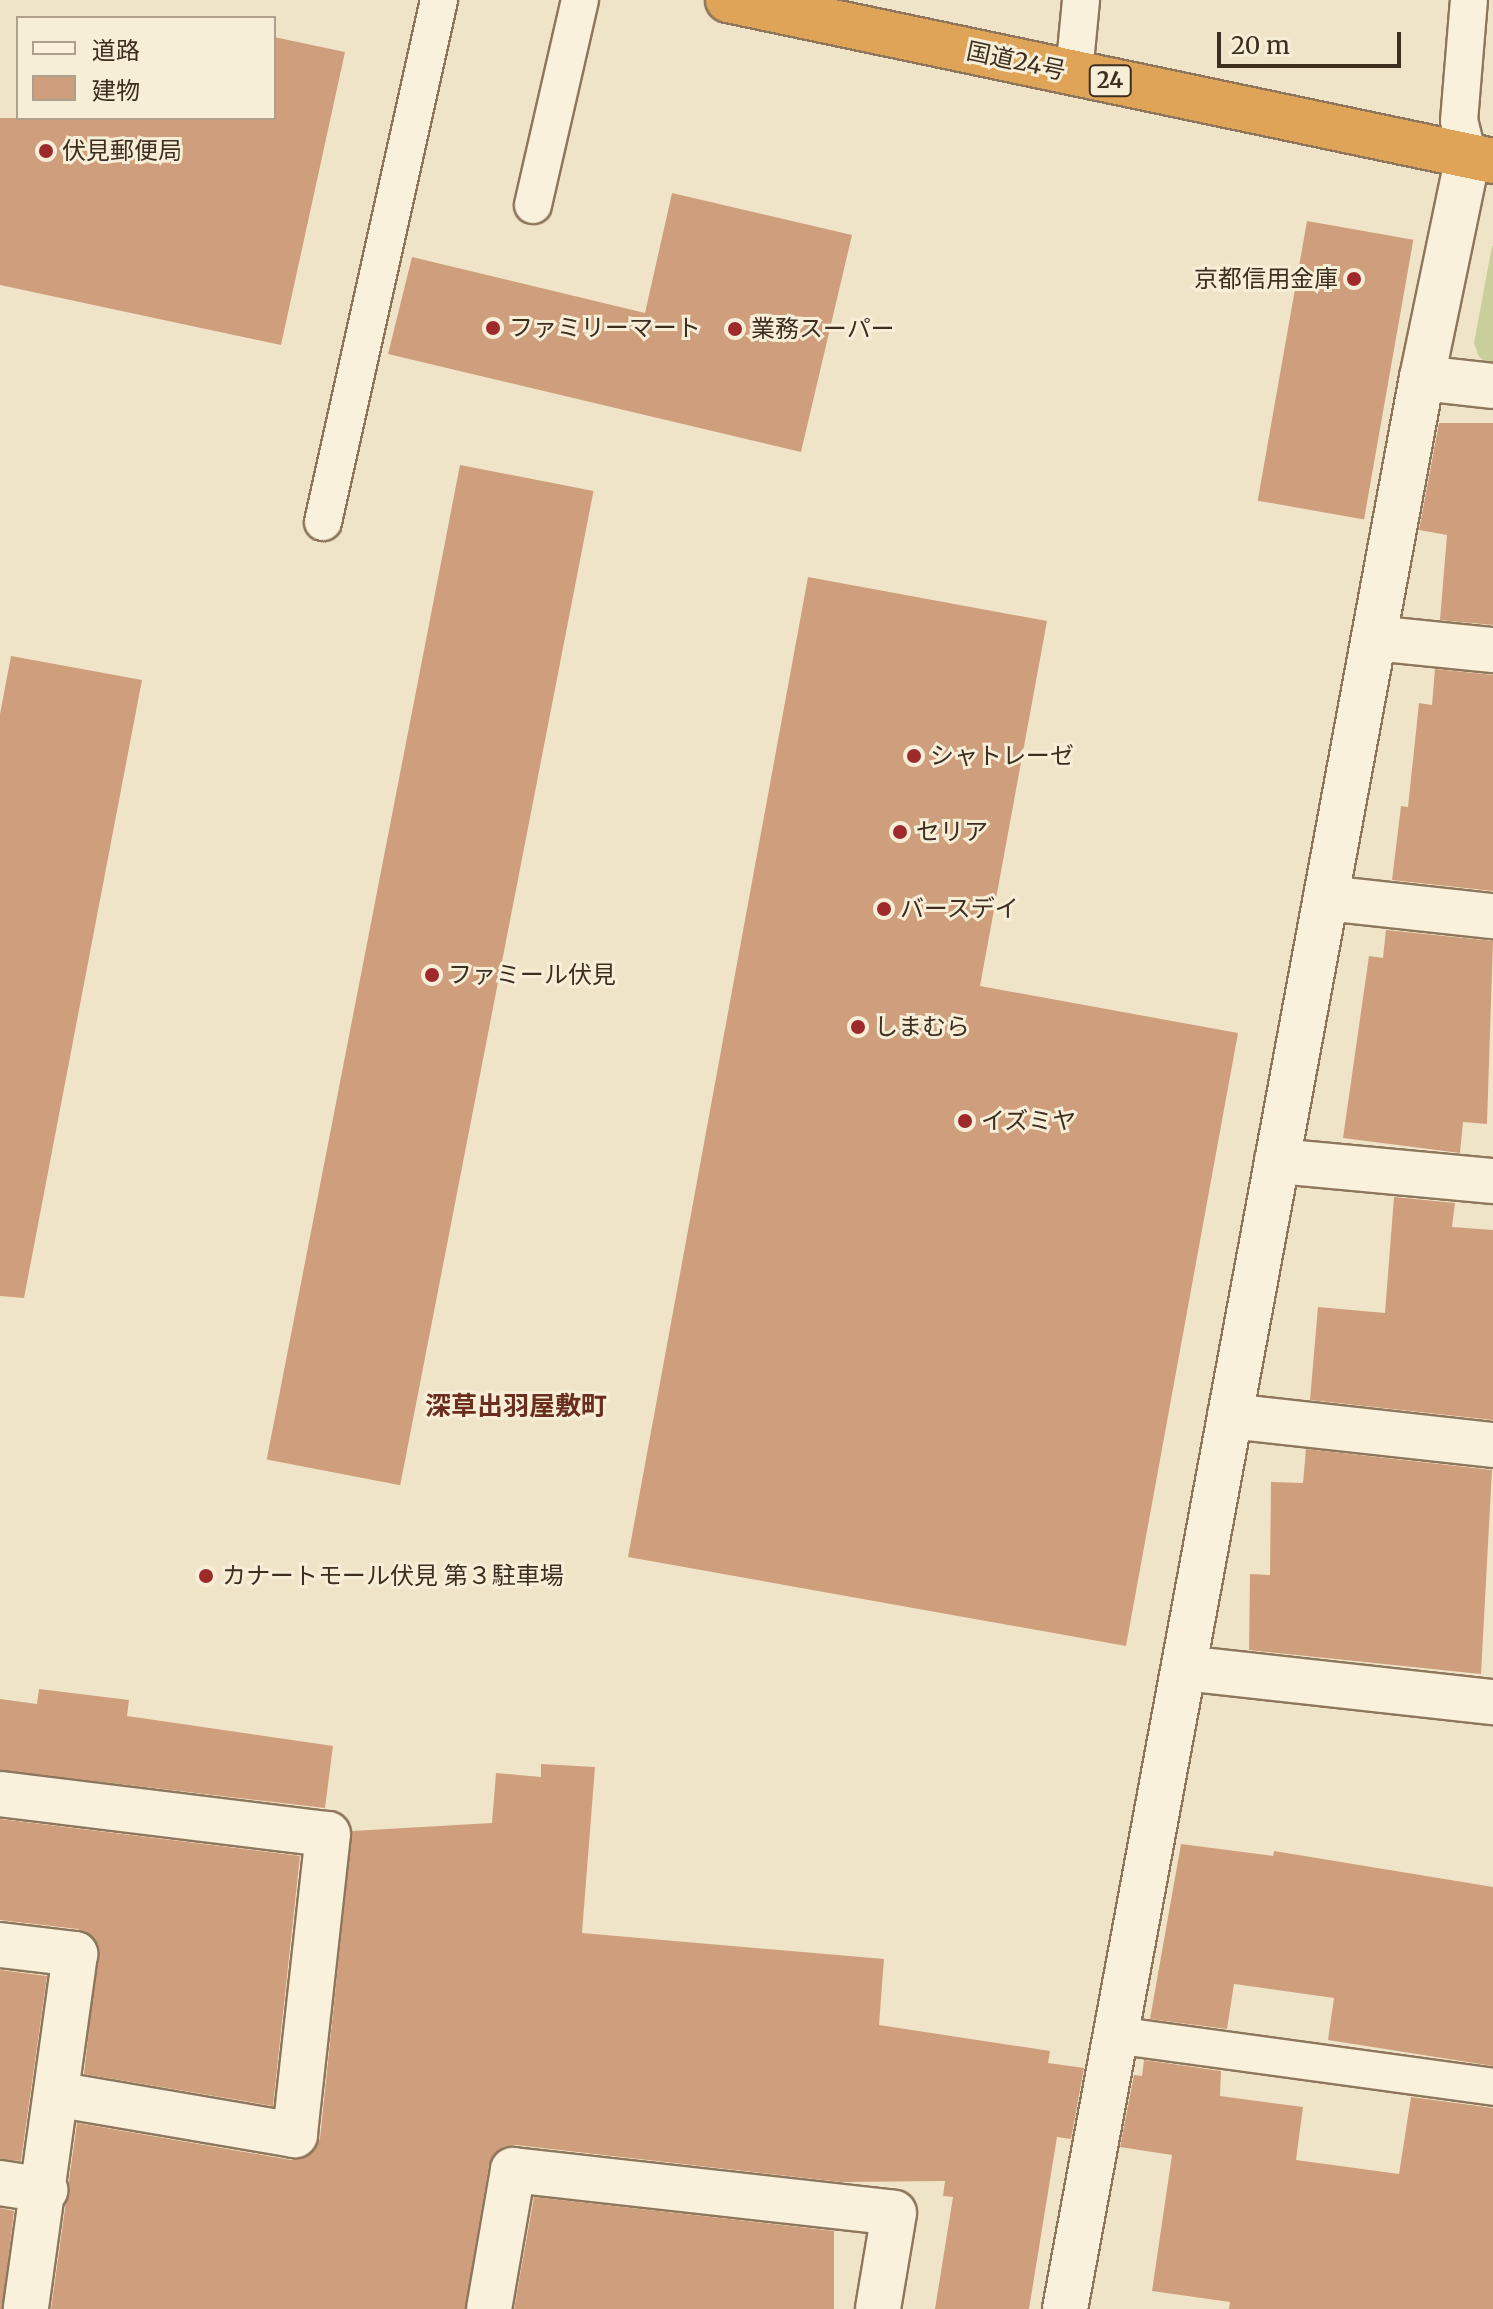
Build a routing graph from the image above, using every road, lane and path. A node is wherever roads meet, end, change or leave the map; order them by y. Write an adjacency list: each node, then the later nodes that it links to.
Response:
1 (439, 0): 11 (lane)
2 (580, 0): 8 (lane)
3 (728, 0): 6 (highway, 国道24号 / 24)
4 (1081, 0): 6 (lane)
5 (1469, 0): 7 (lane)
6 (1074, 73): 7 (highway, 国道24号 / 24)
7 (1480, 159): 9 (street)
8 (533, 205)
9 (1422, 378): 10 (street); 12 (street)
10 (1493, 386)
11 (323, 522)
12 (1374, 638): 13 (street); 14 (street)
13 (1493, 650)
14 (1326, 898): 15 (street); 16 (street)
15 (1493, 916)
16 (1277, 1161): 17 (street); 18 (street)
17 (1493, 1181)
18 (1230, 1416): 19 (street); 20 (street)
19 (1493, 1445)
20 (1184, 1668): 21 (street); 24 (street)
21 (1493, 1702)
22 (0, 1794): 26 (street)
23 (0, 1945): 26 (street)
24 (1115, 2035): 25 (lane); 32 (street)
25 (1493, 2087)
26 (60, 2095): 28 (street)
27 (0, 2183): 28 (street)
28 (45, 2190): 29 (street)
29 (26, 2309)
30 (489, 2309): 31 (street)
31 (878, 2309)
32 (1065, 2309)

